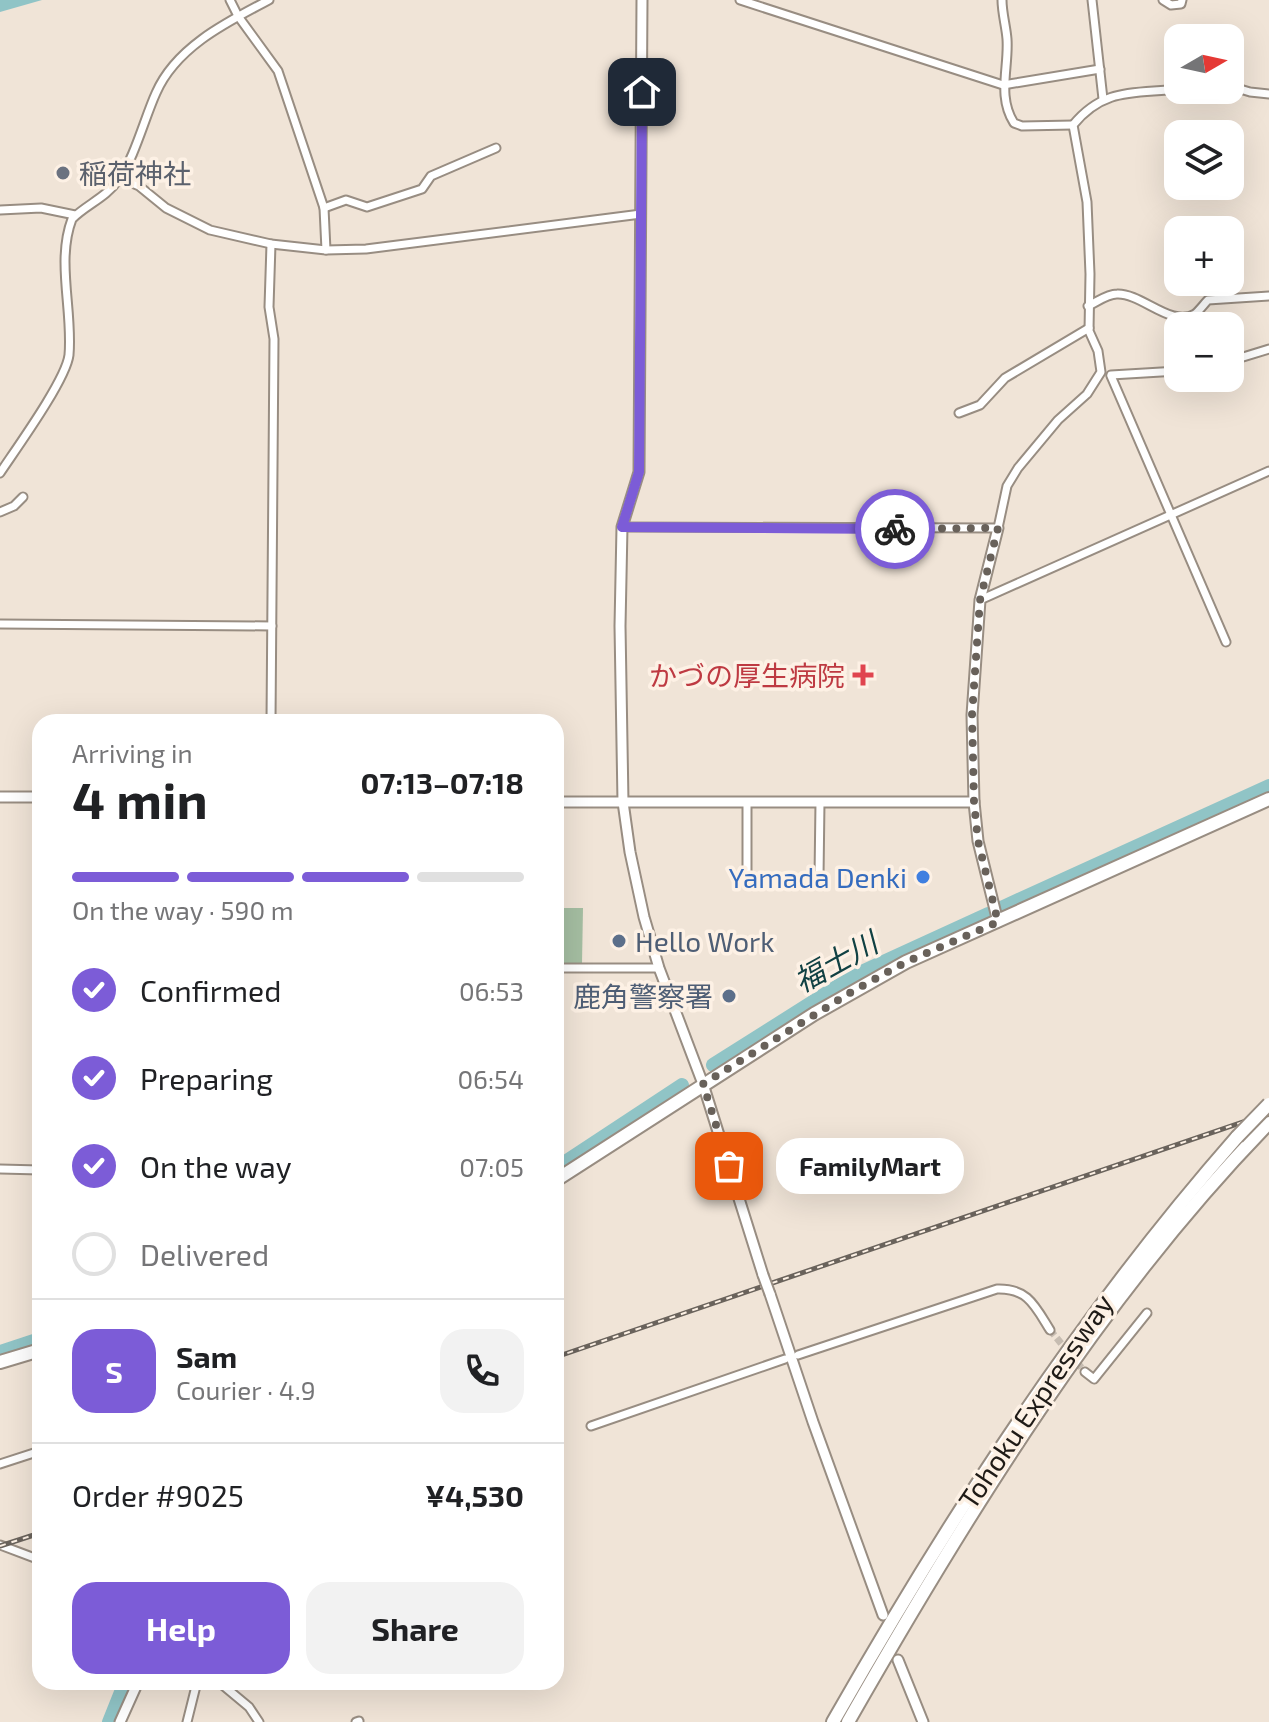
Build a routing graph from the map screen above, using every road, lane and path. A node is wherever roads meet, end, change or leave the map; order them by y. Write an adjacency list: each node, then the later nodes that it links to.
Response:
1 (230, 0): 9 (street)
2 (269, 0): 9 (street)
3 (642, 0): 21 (street)
4 (740, 0): 11 (street)
5 (1002, 0): 11 (street)
6 (1092, 0): 10 (street)
7 (1163, 0): 8 (street)
8 (1182, 0)
9 (238, 16): 18 (street); 19 (street)
10 (1100, 69): 11 (street); 15 (street)
11 (1003, 85): 16 (street)
12 (1164, 90): 15 (street)
13 (1244, 90): 14 (street)
14 (1269, 94)
15 (1103, 99): 16 (street)
16 (1073, 125): 26 (street)
17 (496, 148): 19 (street)
18 (120, 178): 22 (street); 23 (street)
19 (324, 208): 24 (street)
20 (0, 210): 22 (street)
21 (641, 214): 24 (street); 39 (street)
22 (75, 215): 35 (street)
23 (271, 244): 24 (street); 43 (street)
24 (326, 250)
25 (1269, 296): 26 (street)
26 (1088, 306): 27 (street)
27 (1089, 328): 30 (street); 33 (street)
28 (1269, 349): 29 (street)
29 (1244, 357)
30 (1101, 372): 32 (street); 40 (street)
31 (1164, 372): 32 (street)
32 (1111, 376): 38 (street)
33 (959, 413)
34 (1269, 471): 38 (street)
35 (0, 473)
36 (23, 497): 37 (street)
37 (0, 512)
38 (1173, 515): 41 (street); 44 (street)
39 (622, 527): 40 (street); 50 (street)
40 (998, 528): 41 (street)
41 (980, 600): 52 (street)
42 (0, 624): 43 (street)
43 (272, 626): 45 (street)
44 (1226, 642)
45 (271, 714)
46 (0, 797): 47 (street)
47 (32, 797)
48 (1269, 799): 56 (highway)
49 (564, 802): 50 (street)
50 (623, 802): 53 (street); 58 (street)
51 (820, 802): 52 (street); 53 (street); 54 (street)
52 (974, 802): 56 (street)
53 (747, 803): 55 (street)
54 (819, 877)
55 (747, 879)
56 (998, 922): 59 (highway)
57 (564, 968): 58 (street)
58 (659, 968): 59 (street)
59 (703, 1084): 64 (highway); 77 (street, bridge)
60 (1269, 1104): 85 (highway, Tohoku Expressway, bridge)
61 (1267, 1125): 86 (highway, Tohoku Expressway)
62 (0, 1169): 63 (street)
63 (32, 1170)
64 (564, 1175)
65 (1147, 1313): 71 (street)
66 (1050, 1330): 68 (street)
67 (32, 1352): 70 (highway)
68 (798, 1355)
69 (785, 1359): 72 (street)
70 (0, 1362)
71 (1085, 1372)
72 (591, 1426)
73 (32, 1454): 74 (street)
74 (0, 1464)
75 (0, 1545): 76 (street)
76 (32, 1557)
77 (883, 1615)
78 (898, 1660): 87 (street)
79 (135, 1690): 82 (street)
80 (195, 1690): 83 (street)
81 (229, 1690): 84 (street)
82 (123, 1721)
83 (187, 1722)
84 (259, 1722)
85 (833, 1722)
86 (848, 1722)
87 (923, 1722)

